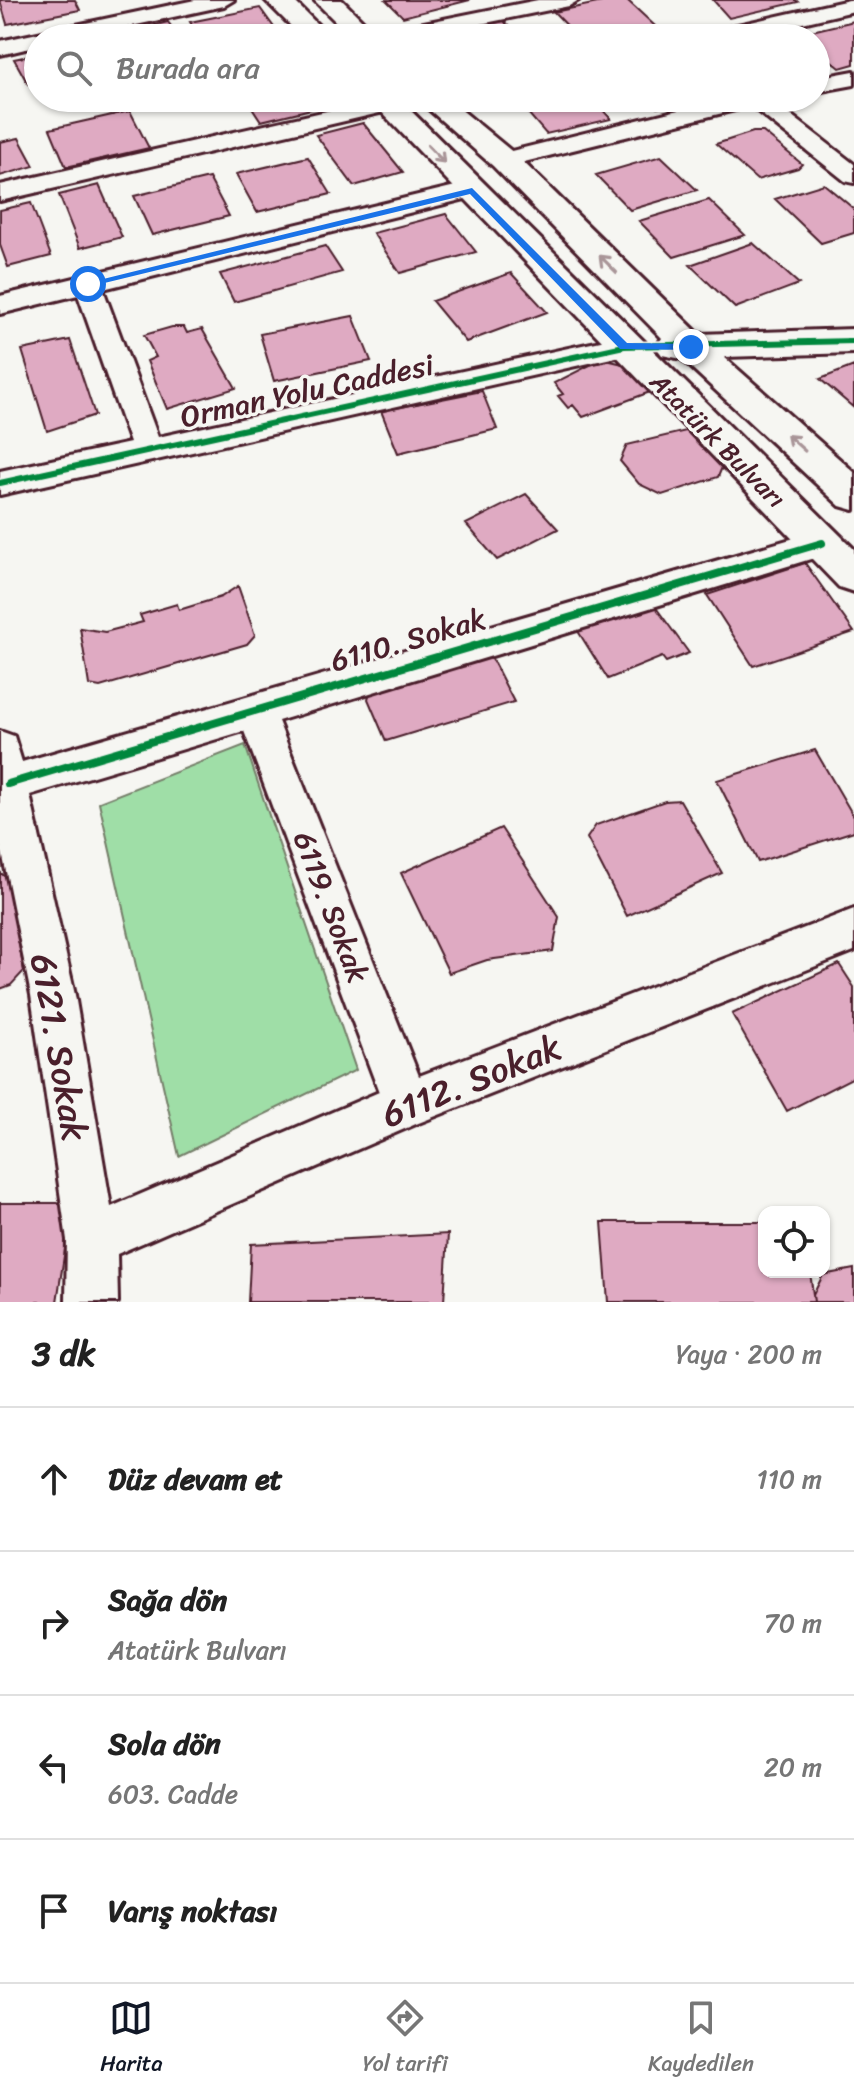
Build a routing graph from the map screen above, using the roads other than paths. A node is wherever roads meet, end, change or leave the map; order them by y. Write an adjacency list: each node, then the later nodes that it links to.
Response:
1 (224, 0): 7 (street)
2 (278, 0): 8 (main road)
3 (327, 0): 9 (main road)
4 (569, 0): 5 (street)
5 (524, 4): 10 (street)
6 (854, 5): 11 (street)
7 (112, 24)
8 (303, 24)
9 (352, 24)
10 (439, 24)
11 (771, 24)
12 (24, 43): 13 (street)
13 (0, 48)
14 (339, 112): 22 (street)
15 (396, 112): 21 (main road, Atatürk Bulvarı, one-way to 21)
16 (447, 112): 19 (main road, Atatürk Bulvarı)
17 (698, 112): 19 (street)
18 (773, 112): 20 (street)
19 (504, 160): 27 (main road, Atatürk Bulvarı, one-way to 19)
20 (854, 176)
21 (472, 190): 23 (street); 26 (main road, Atatürk Bulvarı)
22 (0, 193)
23 (88, 284): 24 (street); 28 (street)
24 (0, 305)
25 (854, 341): 27 (main road)
26 (624, 346): 27 (main road); 28 (street, Orman Yolu Caddesi); 31 (main road, Atatürk Bulvarı)
27 (691, 347): 30 (main road, Atatürk Bulvarı, one-way to 27)
28 (148, 451): 29 (street, Orman Yolu Caddesi)
29 (0, 483)
30 (854, 495)
31 (822, 543): 32 (main road, Atatürk Bulvarı); 33 (street, 6110. Sokak)
32 (854, 575)
33 (255, 710): 34 (street, 6110. Sokak); 36 (street, 6119. Sokak)
34 (4, 766): 37 (street, 6121. Sokak)
35 (854, 930): 36 (street, 6112. Sokak)
36 (407, 1104): 37 (street, 6112. Sokak)
37 (92, 1240): 38 (street, 6121. Sokak)
38 (92, 1302)

